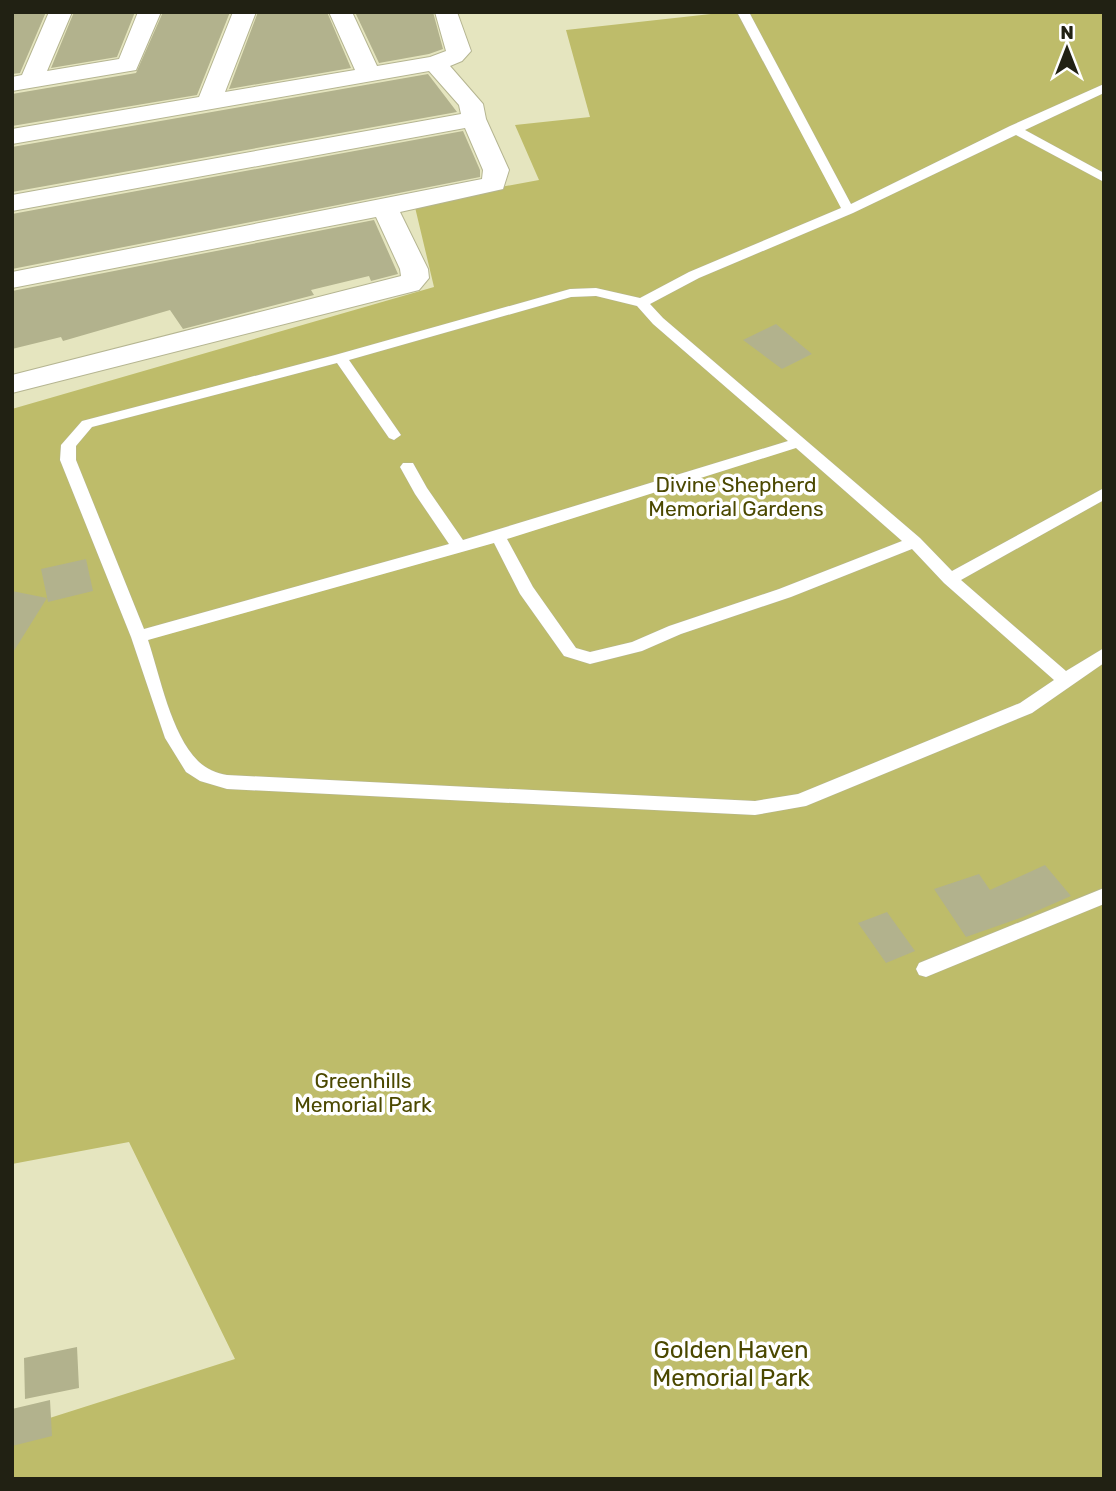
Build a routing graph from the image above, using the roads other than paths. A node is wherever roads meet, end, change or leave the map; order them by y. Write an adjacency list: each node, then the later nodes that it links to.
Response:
1 (61, 12): 9 (street)
2 (150, 12): 9 (street)
3 (245, 12): 11 (street)
4 (340, 12): 8 (street)
5 (446, 12): 7 (street)
6 (743, 12): 18 (lane)
7 (435, 63): 8 (street); 12 (street)
8 (368, 72): 11 (street)
9 (22, 82)
10 (1104, 88): 13 (lane)
11 (209, 102): 14 (street)
12 (474, 119): 16 (street); 17 (street)
13 (1014, 129): 15 (lane); 18 (lane)
14 (12, 137)
15 (1104, 177)
16 (12, 203)
17 (385, 208): 19 (street); 22 (street)
18 (848, 210): 20 (lane)
19 (12, 280)
20 (642, 303): 21 (lane); 24 (lane)
21 (340, 358): 23 (lane); 31 (lane)
22 (12, 384)
23 (394, 435)
24 (797, 443): 27 (lane); 28 (lane)
25 (408, 467): 29 (lane)
26 (1104, 493): 30 (lane)
27 (498, 536): 28 (lane); 29 (lane)
28 (915, 542): 30 (lane)
29 (459, 546): 31 (lane)
30 (950, 579): 33 (lane)
31 (139, 637): 33 (lane)
32 (1104, 654): 33 (lane)
33 (1065, 680)
34 (1104, 896): 35 (lane)
35 (926, 969)

